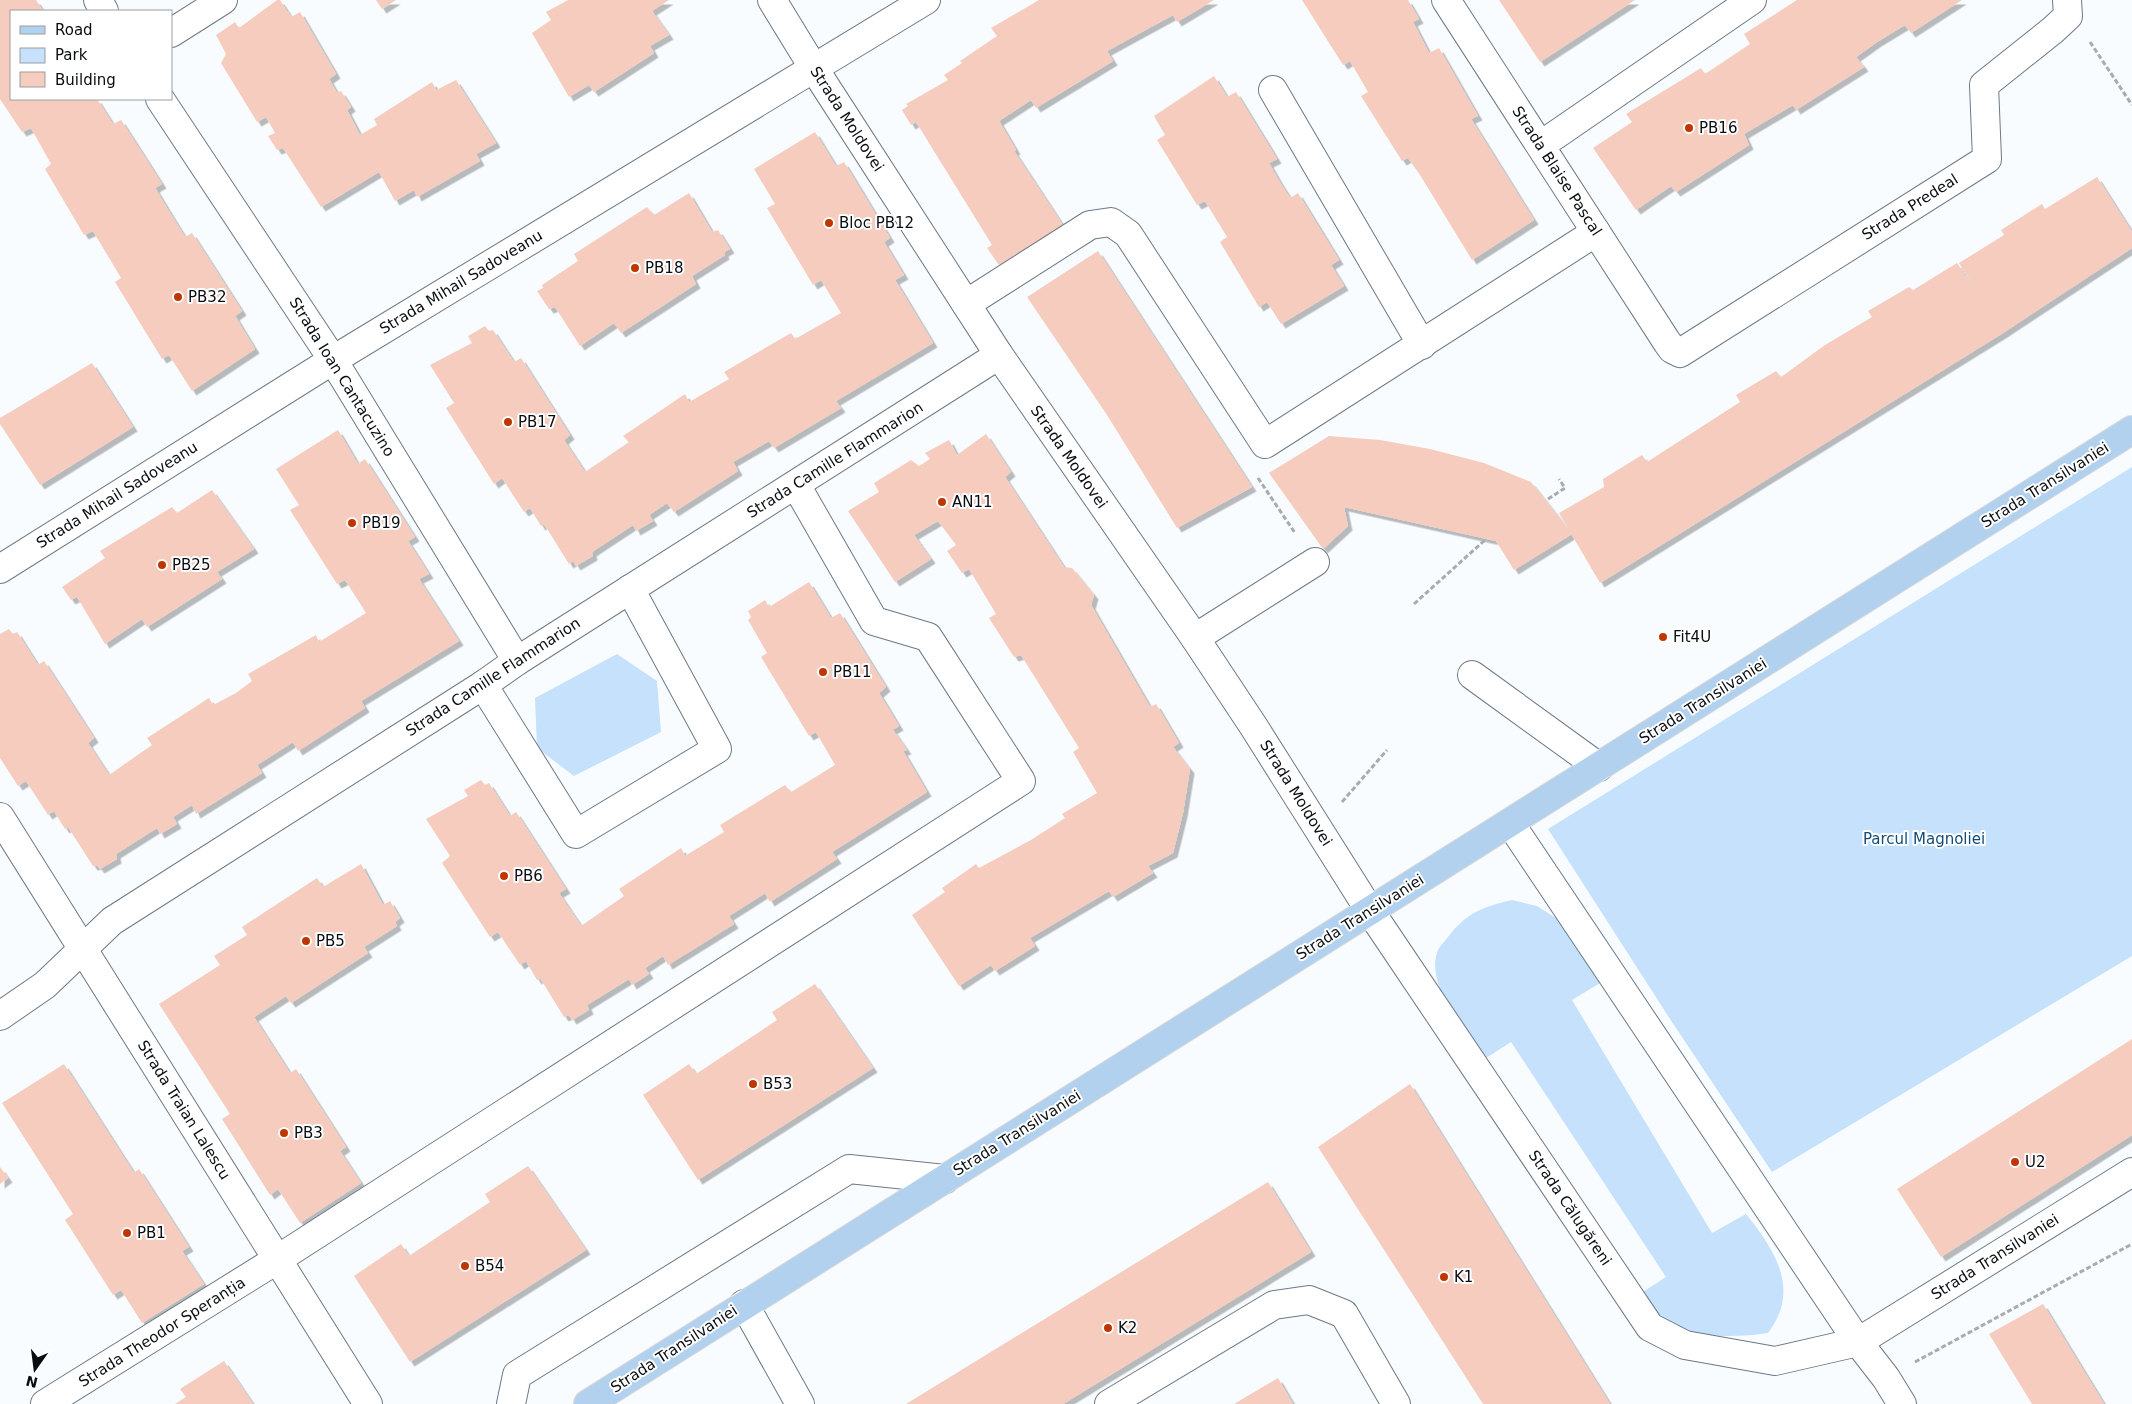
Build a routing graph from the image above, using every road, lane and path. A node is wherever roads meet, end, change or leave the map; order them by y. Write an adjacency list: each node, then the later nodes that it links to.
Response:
1 (223, 0): 7 (street)
2 (772, 0): 8 (street, Strada Moldovei)
3 (926, 0): 8 (street, Strada Mihail Sadoveanu)
4 (1446, 0): 12 (street, Strada Blaise Pascal)
5 (1752, 0): 12 (street)
6 (2068, 4): 11 (path); 15 (street, Strada Predeal)
7 (172, 32)
8 (813, 67): 14 (street, Strada Moldovei); 18 (street, Strada Mihail Sadoveanu)
9 (1273, 90): 16 (street)
10 (161, 100): 18 (street, Strada Ioan Cantacuzino)
11 (2132, 105)
12 (1541, 145): 13 (street, Strada Blaise Pascal)
13 (1596, 232): 15 (street, Strada Blaise Pascal); 16 (street)
14 (966, 304): 17 (street, Strada Moldovei); 20 (street)
15 (1667, 342)
16 (1422, 345): 20 (street)
17 (999, 356): 22 (street, Strada Camille Flammarion); 29 (street, Strada Moldovei)
18 (334, 360): 26 (street, Strada Mihail Sadoveanu); 30 (street, Strada Ioan Cantacuzino)
19 (2132, 430): 34 (main road, Strada Transilvaniei)
20 (1264, 444): 25 (path)
21 (1559, 479): 23 (path)
22 (796, 485): 27 (street, Strada Camille Flammarion); 44 (street, Strada Theodor Speranția)
23 (1548, 499)
24 (1485, 540): 28 (path)
25 (1315, 562): 29 (street)
26 (0, 569)
27 (630, 589): 30 (street, Strada Camille Flammarion); 32 (street)
28 (1414, 604)
29 (1195, 638): 37 (street, Strada Moldovei)
30 (517, 661): 32 (street, Strada Camille Flammarion)
31 (1472, 675): 34 (street)
32 (483, 685): 39 (street, Strada Camille Flammarion)
33 (1388, 750): 37 (path)
34 (1599, 767): 36 (main road, Strada Transilvaniei)
35 (0, 817): 39 (street, Strada Traian Lalescu)
36 (1510, 823): 38 (main road, Strada Transilvaniei); 46 (street)
37 (1318, 828): 38 (street, Strada Moldovei)
38 (1370, 911): 42 (main road, Strada Transilvaniei); 46 (street, Strada Călugăreni)
39 (82, 950): 40 (street, Strada Camille Flammarion); 44 (street, Strada Traian Lalescu)
40 (0, 1016)
41 (2132, 1172): 46 (street, Strada Transilvaniei)
42 (945, 1179): 45 (main road, Strada Transilvaniei); 50 (street)
43 (2132, 1244): 47 (path)
44 (278, 1259): 48 (street, Strada Theodor Speranția); 49 (street, Strada Traian Lalescu)
45 (744, 1304): 51 (main road, Strada Transilvaniei); 52 (street)
46 (1858, 1342): 47 (street)
47 (1886, 1378): 55 (street)
48 (45, 1404)
49 (368, 1404)
50 (511, 1404)
51 (588, 1404)
52 (800, 1404)
53 (1109, 1404): 54 (street)
54 (1396, 1404)
55 (1902, 1404)

